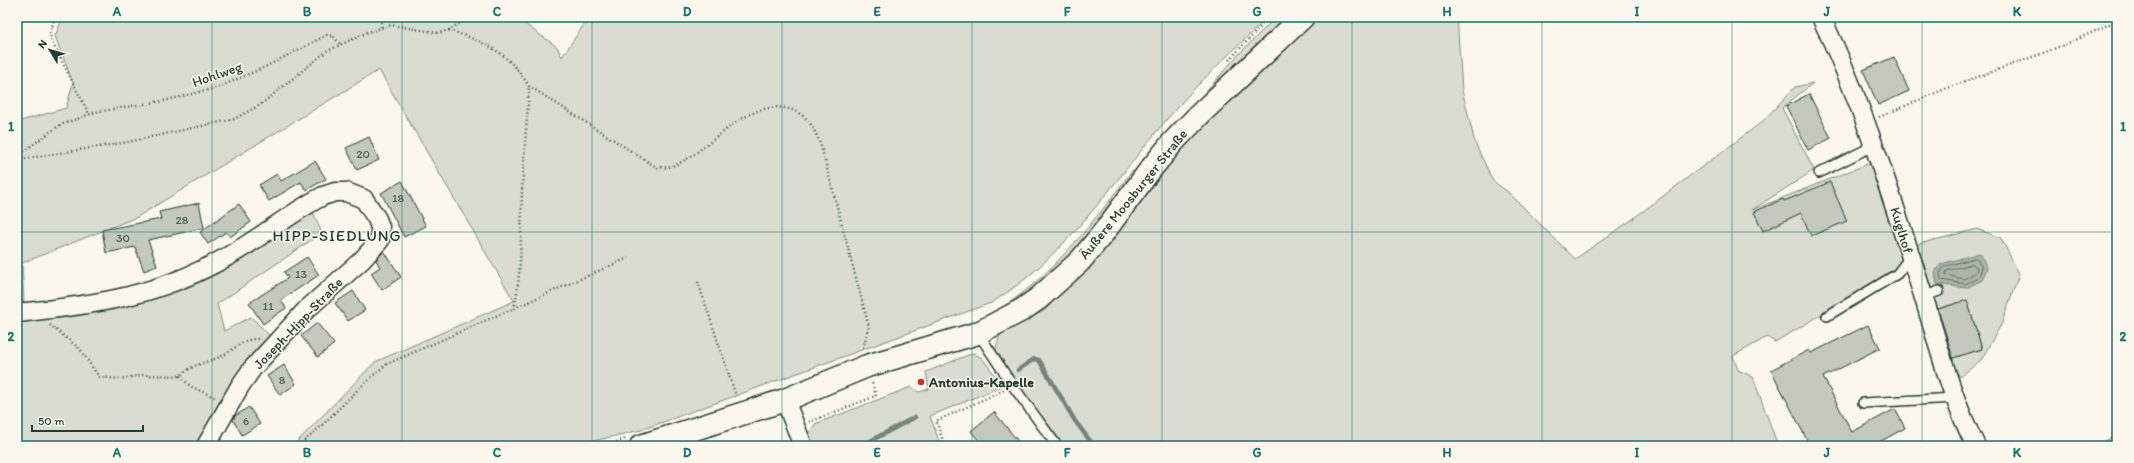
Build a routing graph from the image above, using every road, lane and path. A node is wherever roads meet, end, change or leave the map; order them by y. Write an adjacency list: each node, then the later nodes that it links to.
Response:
1 (55, 17): 15 (path)
2 (66, 17): 3 (path)
3 (95, 17)
4 (382, 17): 10 (path)
5 (470, 17): 11 (path)
6 (1270, 17): 13 (path)
7 (1302, 17): 28 (street, Äußere Moosburger Straße)
8 (1821, 17): 16 (street, Kuglhof)
9 (2117, 20): 16 (path)
10 (381, 27): 11 (path); 12 (path)
11 (449, 30): 14 (path)
12 (340, 44): 15 (path, Hohlweg); 19 (path)
13 (1227, 61)
14 (529, 86): 24 (path); 30 (path)
15 (89, 114): 18 (path)
16 (1866, 123): 17 (street, Kuglhof)
17 (1872, 141): 20 (lane); 21 (street, Kuglhof)
18 (17, 156)
19 (17, 160)
20 (1819, 173)
21 (1910, 257): 27 (lane); 35 (street, Kuglhof)
22 (628, 258): 24 (path)
23 (698, 282): 33 (path)
24 (514, 309): 42 (path)
25 (50, 310): 26 (street, Joseph-Hipp-Straße); 29 (street, Joseph-Hipp-Straße); 31 (path)
26 (17, 313)
27 (1827, 316)
28 (973, 335): 32 (lane); 36 (street, Äußere Moosburger Straße)
29 (273, 345): 31 (path); 38 (street, Joseph-Hipp-Straße)
30 (870, 350)
31 (180, 376): 38 (path)
32 (1013, 386): 45 (path); 46 (lane)
33 (736, 396)
34 (876, 396): 39 (path)
35 (1955, 398): 37 (lane); 47 (street, Kuglhof)
36 (785, 400): 39 (street); 43 (street, Äußere Moosburger Straße)
37 (1863, 403)
38 (229, 404): 41 (street, Joseph-Hipp-Straße)
39 (796, 427): 44 (street)
40 (2117, 444): 48 (path)
41 (206, 446)
42 (298, 446)
43 (641, 446)
44 (803, 446)
45 (945, 446)
46 (1058, 446)
47 (1976, 446)
48 (2114, 446)

